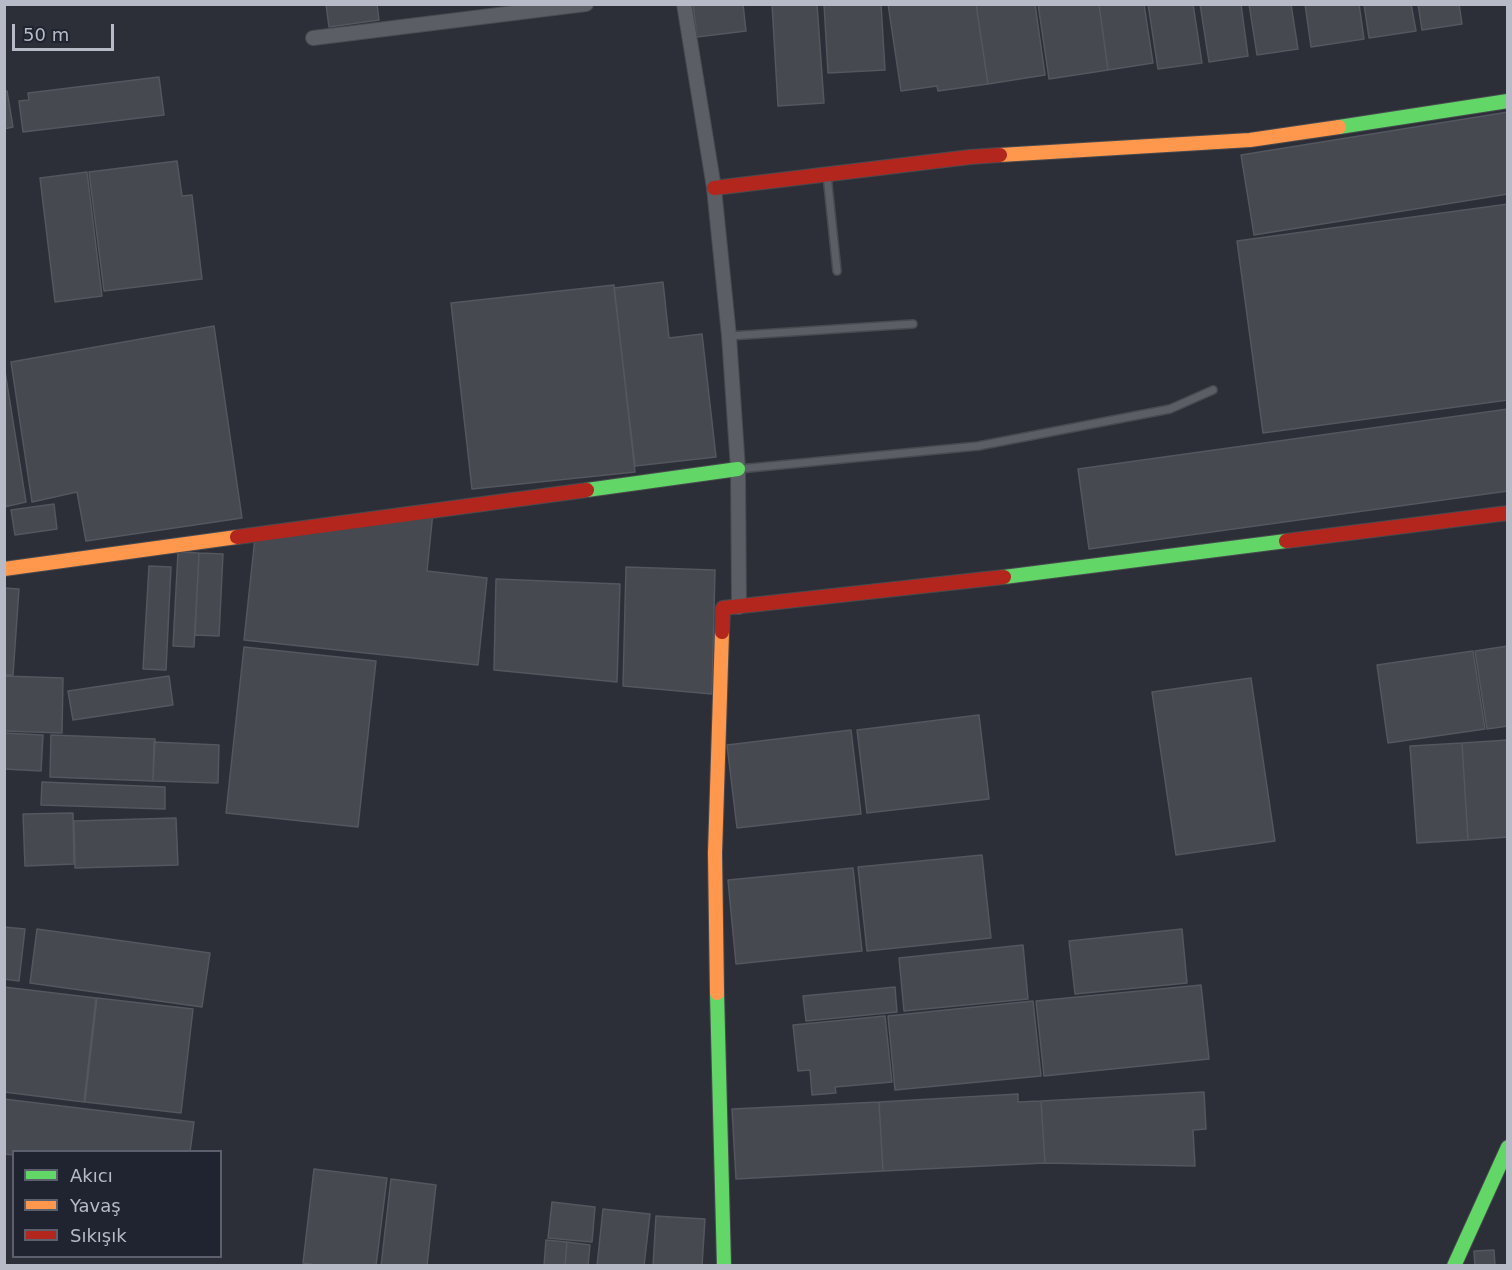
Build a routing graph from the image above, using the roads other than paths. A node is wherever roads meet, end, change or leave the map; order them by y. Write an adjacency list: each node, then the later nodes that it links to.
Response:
1 (586, 4): 3 (street)
2 (684, 4): 6 (street)
3 (313, 38)
4 (1508, 101): 5 (street)
5 (827, 175): 6 (street); 7 (lane)
6 (714, 188): 9 (street)
7 (837, 271)
8 (913, 324): 9 (lane)
9 (729, 336): 11 (street)
10 (1213, 390): 11 (lane)
11 (738, 470): 13 (street); 14 (street)
12 (1508, 513): 14 (street)
13 (4, 569)
14 (739, 607): 16 (street)
15 (1508, 1147): 17 (street)
16 (724, 1266)
17 (1454, 1266)

